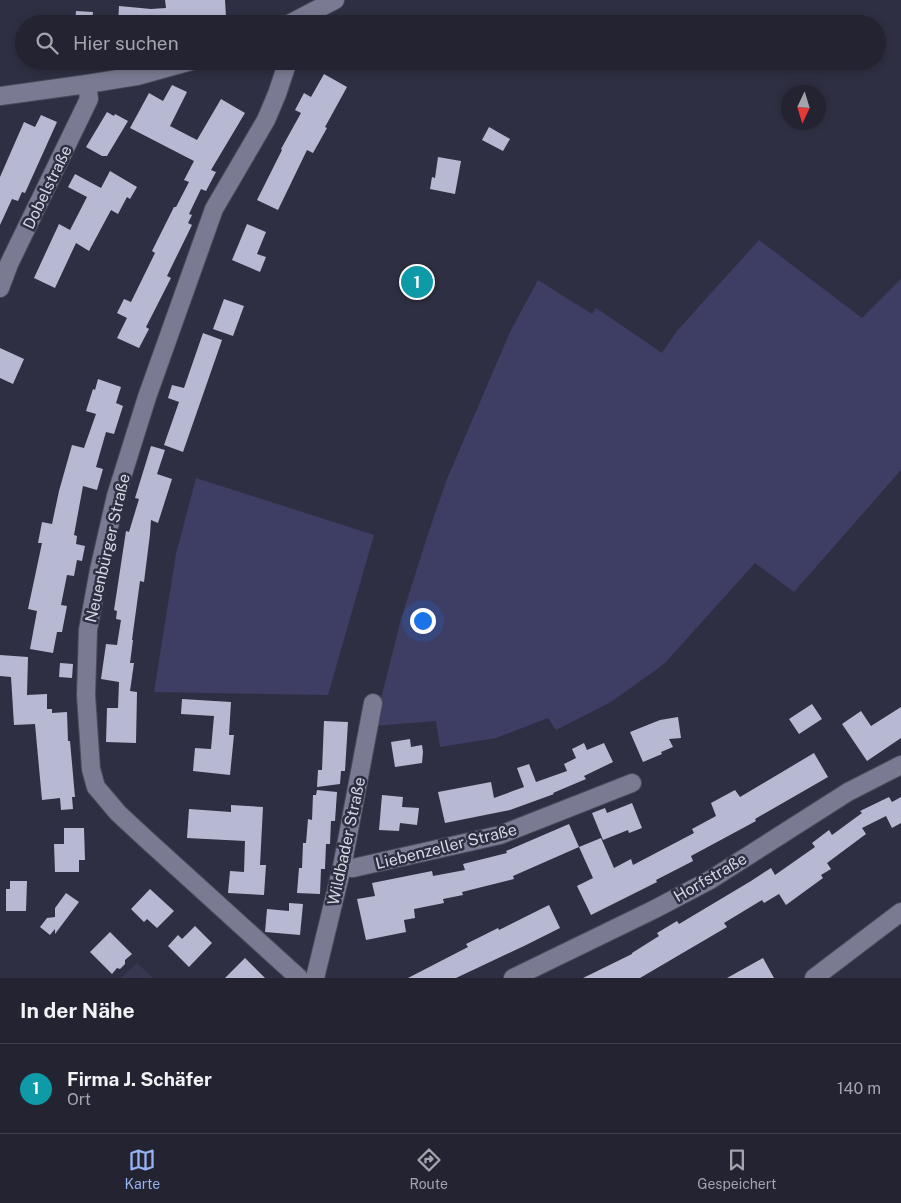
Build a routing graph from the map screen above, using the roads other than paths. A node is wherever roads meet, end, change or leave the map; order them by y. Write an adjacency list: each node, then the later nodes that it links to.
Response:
1 (335, 0): 2 (street)
2 (306, 15)
3 (159, 70): 5 (street)
4 (285, 70): 14 (street, Neuenbürger Straße)
5 (87, 84): 6 (street); 7 (street, Dobelstraße)
6 (0, 96)
7 (5, 263): 8 (street, Dobelstraße)
8 (0, 288)
9 (373, 703): 12 (street, Wildbader Straße)
10 (901, 765): 16 (street, Horfstraße)
11 (632, 783): 12 (street, Liebenzeller Straße)
12 (342, 867): 15 (street, Wildbader Straße)
13 (901, 912): 17 (street)
14 (299, 978)
15 (315, 978)
16 (513, 978)
17 (814, 978)

